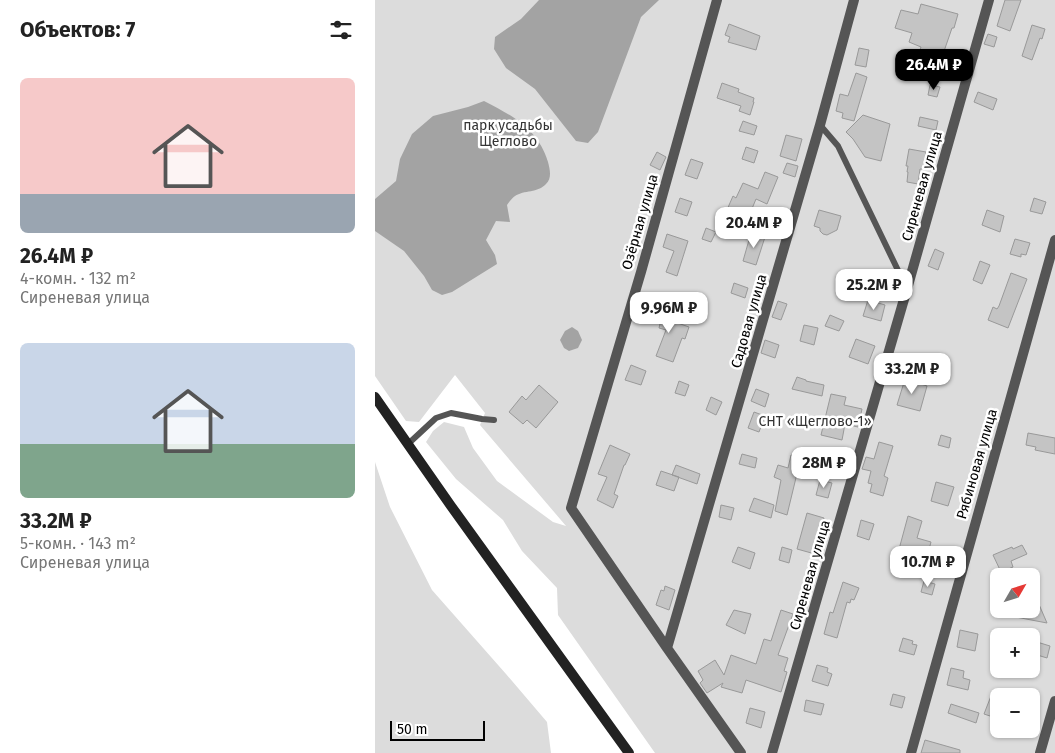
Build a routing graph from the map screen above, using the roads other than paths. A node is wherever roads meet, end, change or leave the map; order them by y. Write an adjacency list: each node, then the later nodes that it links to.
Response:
1 (717, 0): 10 (street, Озёрная улица)
2 (854, 0): 4 (street, Садовая улица)
3 (989, 0): 6 (street, Сиреневая улица)
4 (820, 125): 6 (lane); 10 (street, Садовая улица)
5 (1055, 240): 15 (street, Рябиновая улица)
6 (907, 289): 14 (street, Сиреневая улица)
7 (375, 397): 9 (main road)
8 (494, 420): 9 (lane)
9 (408, 444): 12 (main road)
10 (667, 648): 13 (street)
11 (1055, 701): 16 (street)
12 (629, 753)
13 (741, 753)
14 (772, 753)
15 (911, 753)
16 (1040, 753)

